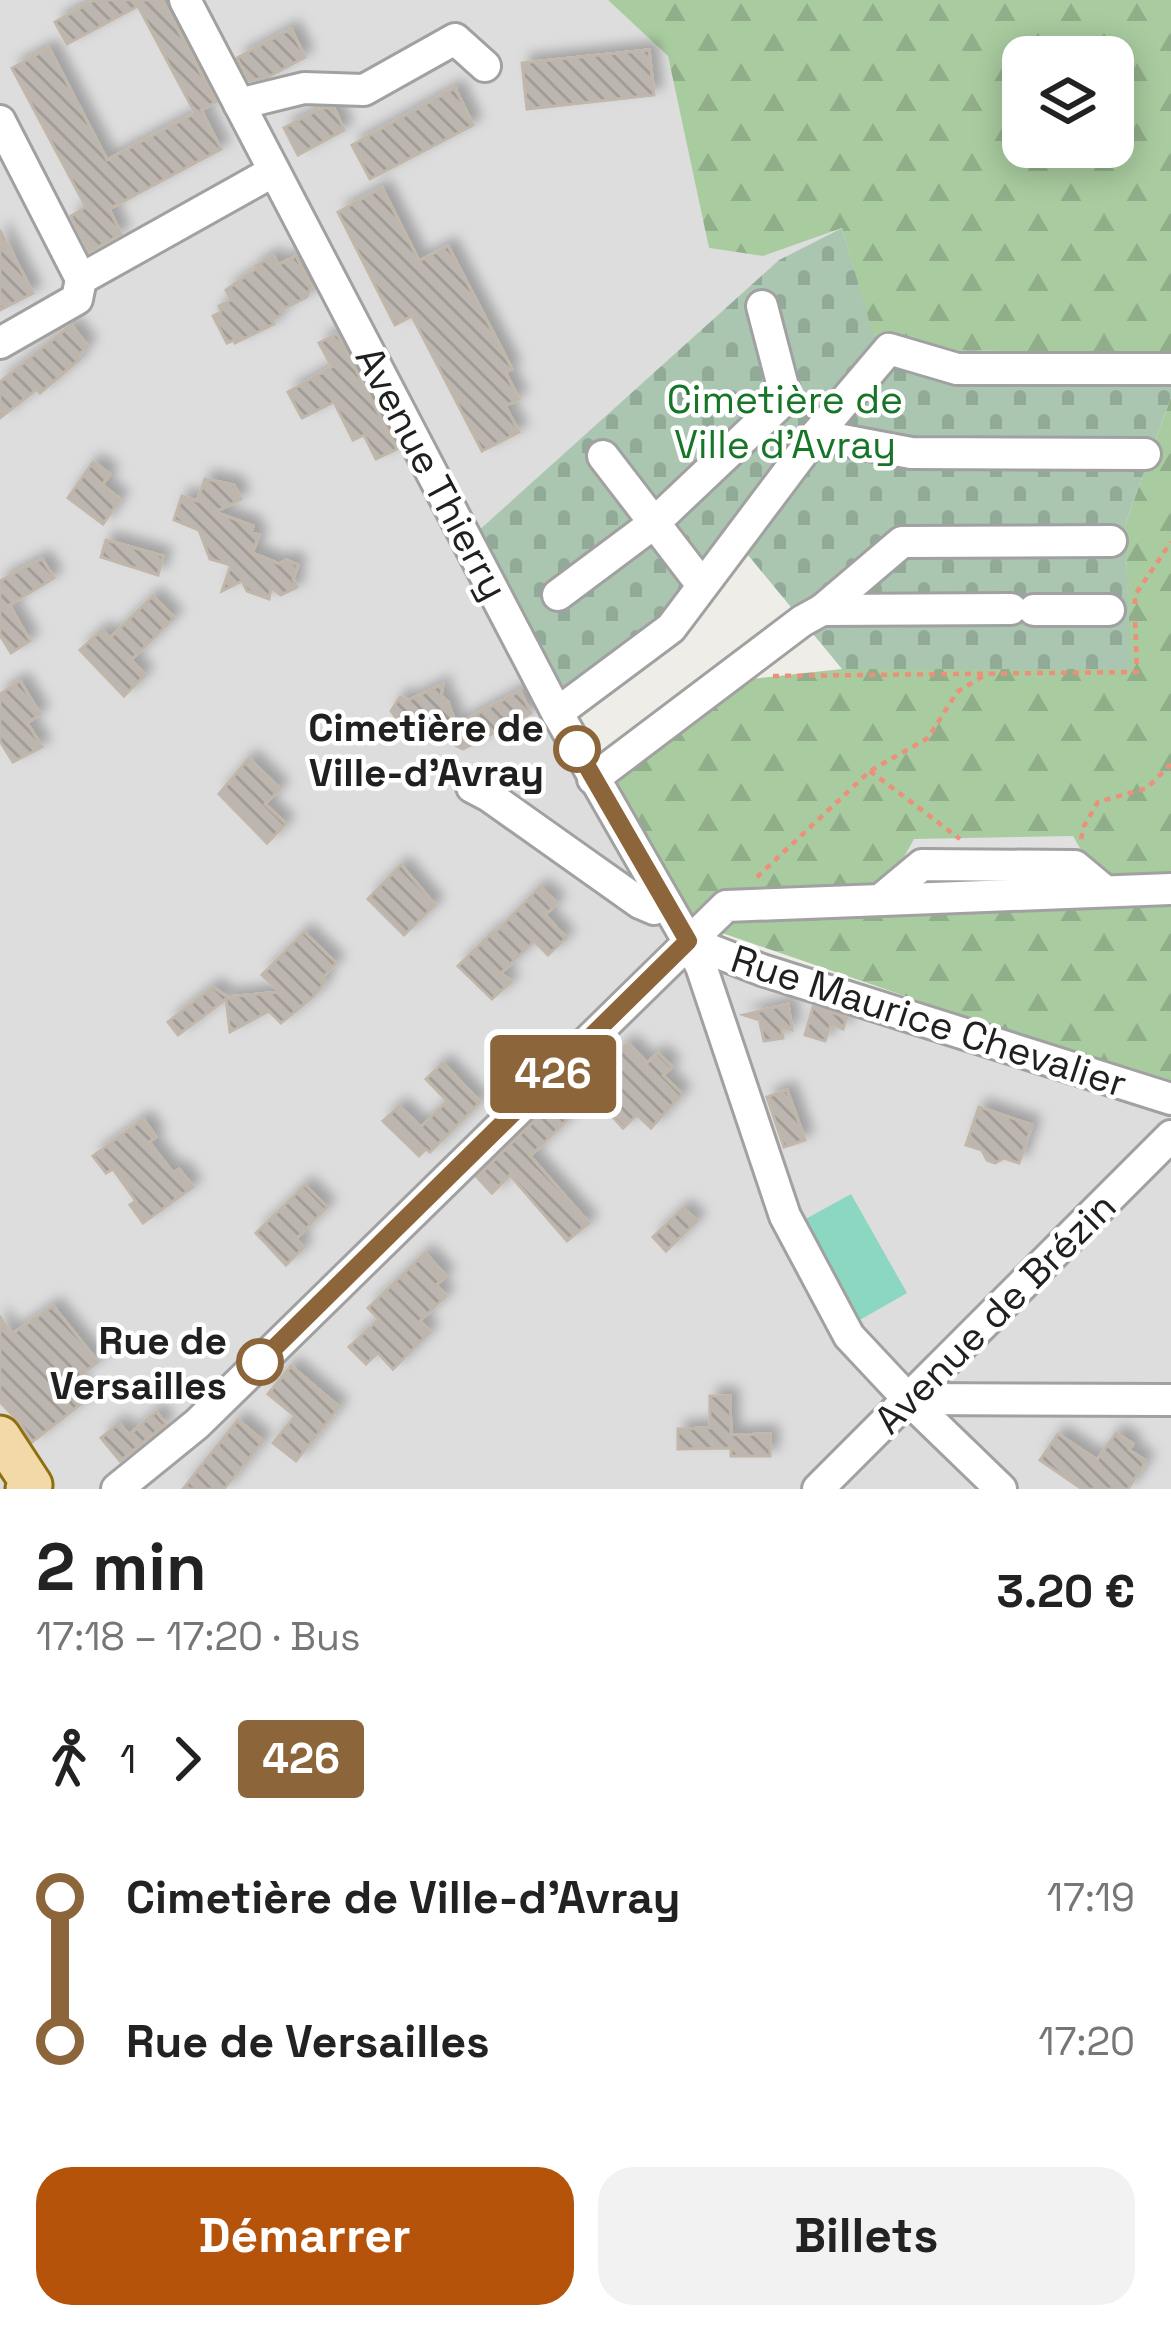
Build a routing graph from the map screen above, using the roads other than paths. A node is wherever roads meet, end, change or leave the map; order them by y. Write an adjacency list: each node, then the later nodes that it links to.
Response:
1 (185, 0): 3 (street, Avenue Thierry)
2 (485, 66): 3 (street)
3 (239, 104): 5 (street, Avenue Thierry)
4 (0, 121): 6 (street)
5 (274, 171): 6 (street); 19 (street, Avenue Thierry)
6 (81, 280): 8 (street)
7 (762, 302): 13 (street)
8 (0, 343)
9 (1171, 369): 10 (street)
10 (816, 435): 12 (street); 15 (street)
11 (600, 453): 13 (street)
12 (1145, 454)
13 (653, 524): 15 (street); 16 (street)
14 (1111, 541): 18 (street)
15 (702, 584): 19 (street)
16 (554, 602)
17 (1109, 610): 18 (street)
18 (812, 616): 20 (street)
19 (557, 713): 20 (street, Avenue Thierry)
20 (593, 779): 25 (street, Avenue Thierry)
21 (472, 788): 25 (street)
22 (1171, 889): 23 (street)
23 (1105, 891): 24 (street); 24 (street)
24 (880, 901): 26 (street)
25 (666, 903): 26 (street, Avenue Thierry)
26 (688, 941): 27 (street, Rue Maurice Chevalier); 29 (street, Avenue Thierry); 33 (street)
27 (1171, 1100)
28 (1171, 1136): 29 (street, Avenue de Brézin)
29 (908, 1399): 30 (street); 34 (street, Avenue de Brézin); 35 (street, Avenue Thierry)
30 (1171, 1400)
31 (0, 1436): 32 (main road)
32 (34, 1488)
33 (117, 1489)
34 (818, 1489)
35 (1001, 1489)

